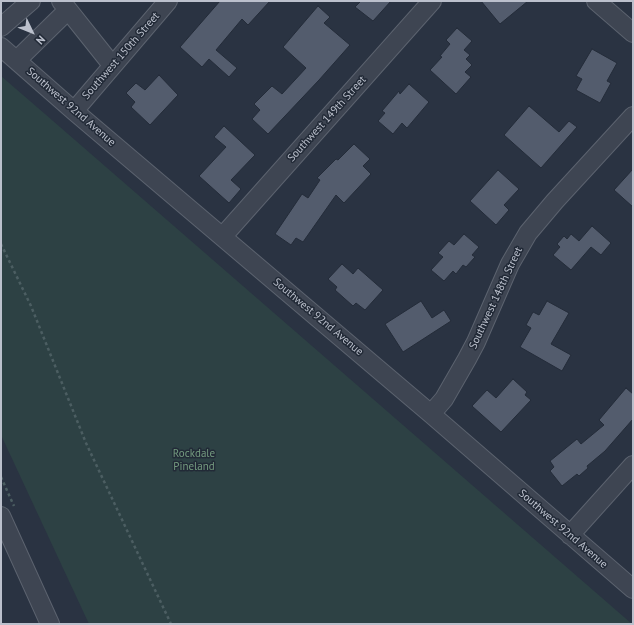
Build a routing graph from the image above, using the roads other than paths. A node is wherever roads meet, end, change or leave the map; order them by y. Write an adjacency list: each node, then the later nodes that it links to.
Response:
1 (31, 1): 6 (street)
2 (168, 1): 10 (street, Southwest 150th Street)
3 (432, 1): 13 (street, Southwest 149th Street)
4 (596, 1): 7 (street)
5 (64, 5): 9 (street); 10 (street)
6 (1, 27)
7 (633, 33)
8 (1, 47): 9 (street, Southwest 92nd Avenue)
9 (17, 60): 11 (street, Southwest 92nd Avenue)
10 (112, 65): 11 (street, Southwest 150th Street)
11 (74, 111): 13 (street, Southwest 92nd Avenue)
12 (633, 116): 14 (street, Southwest 148th Street)
13 (223, 236): 14 (street, Southwest 92nd Avenue)
14 (431, 414): 17 (street, Southwest 92nd Avenue)
15 (633, 465): 17 (street)
16 (1, 516): 19 (street)
17 (570, 535): 18 (street, Southwest 92nd Avenue)
18 (633, 589)
19 (50, 624)

